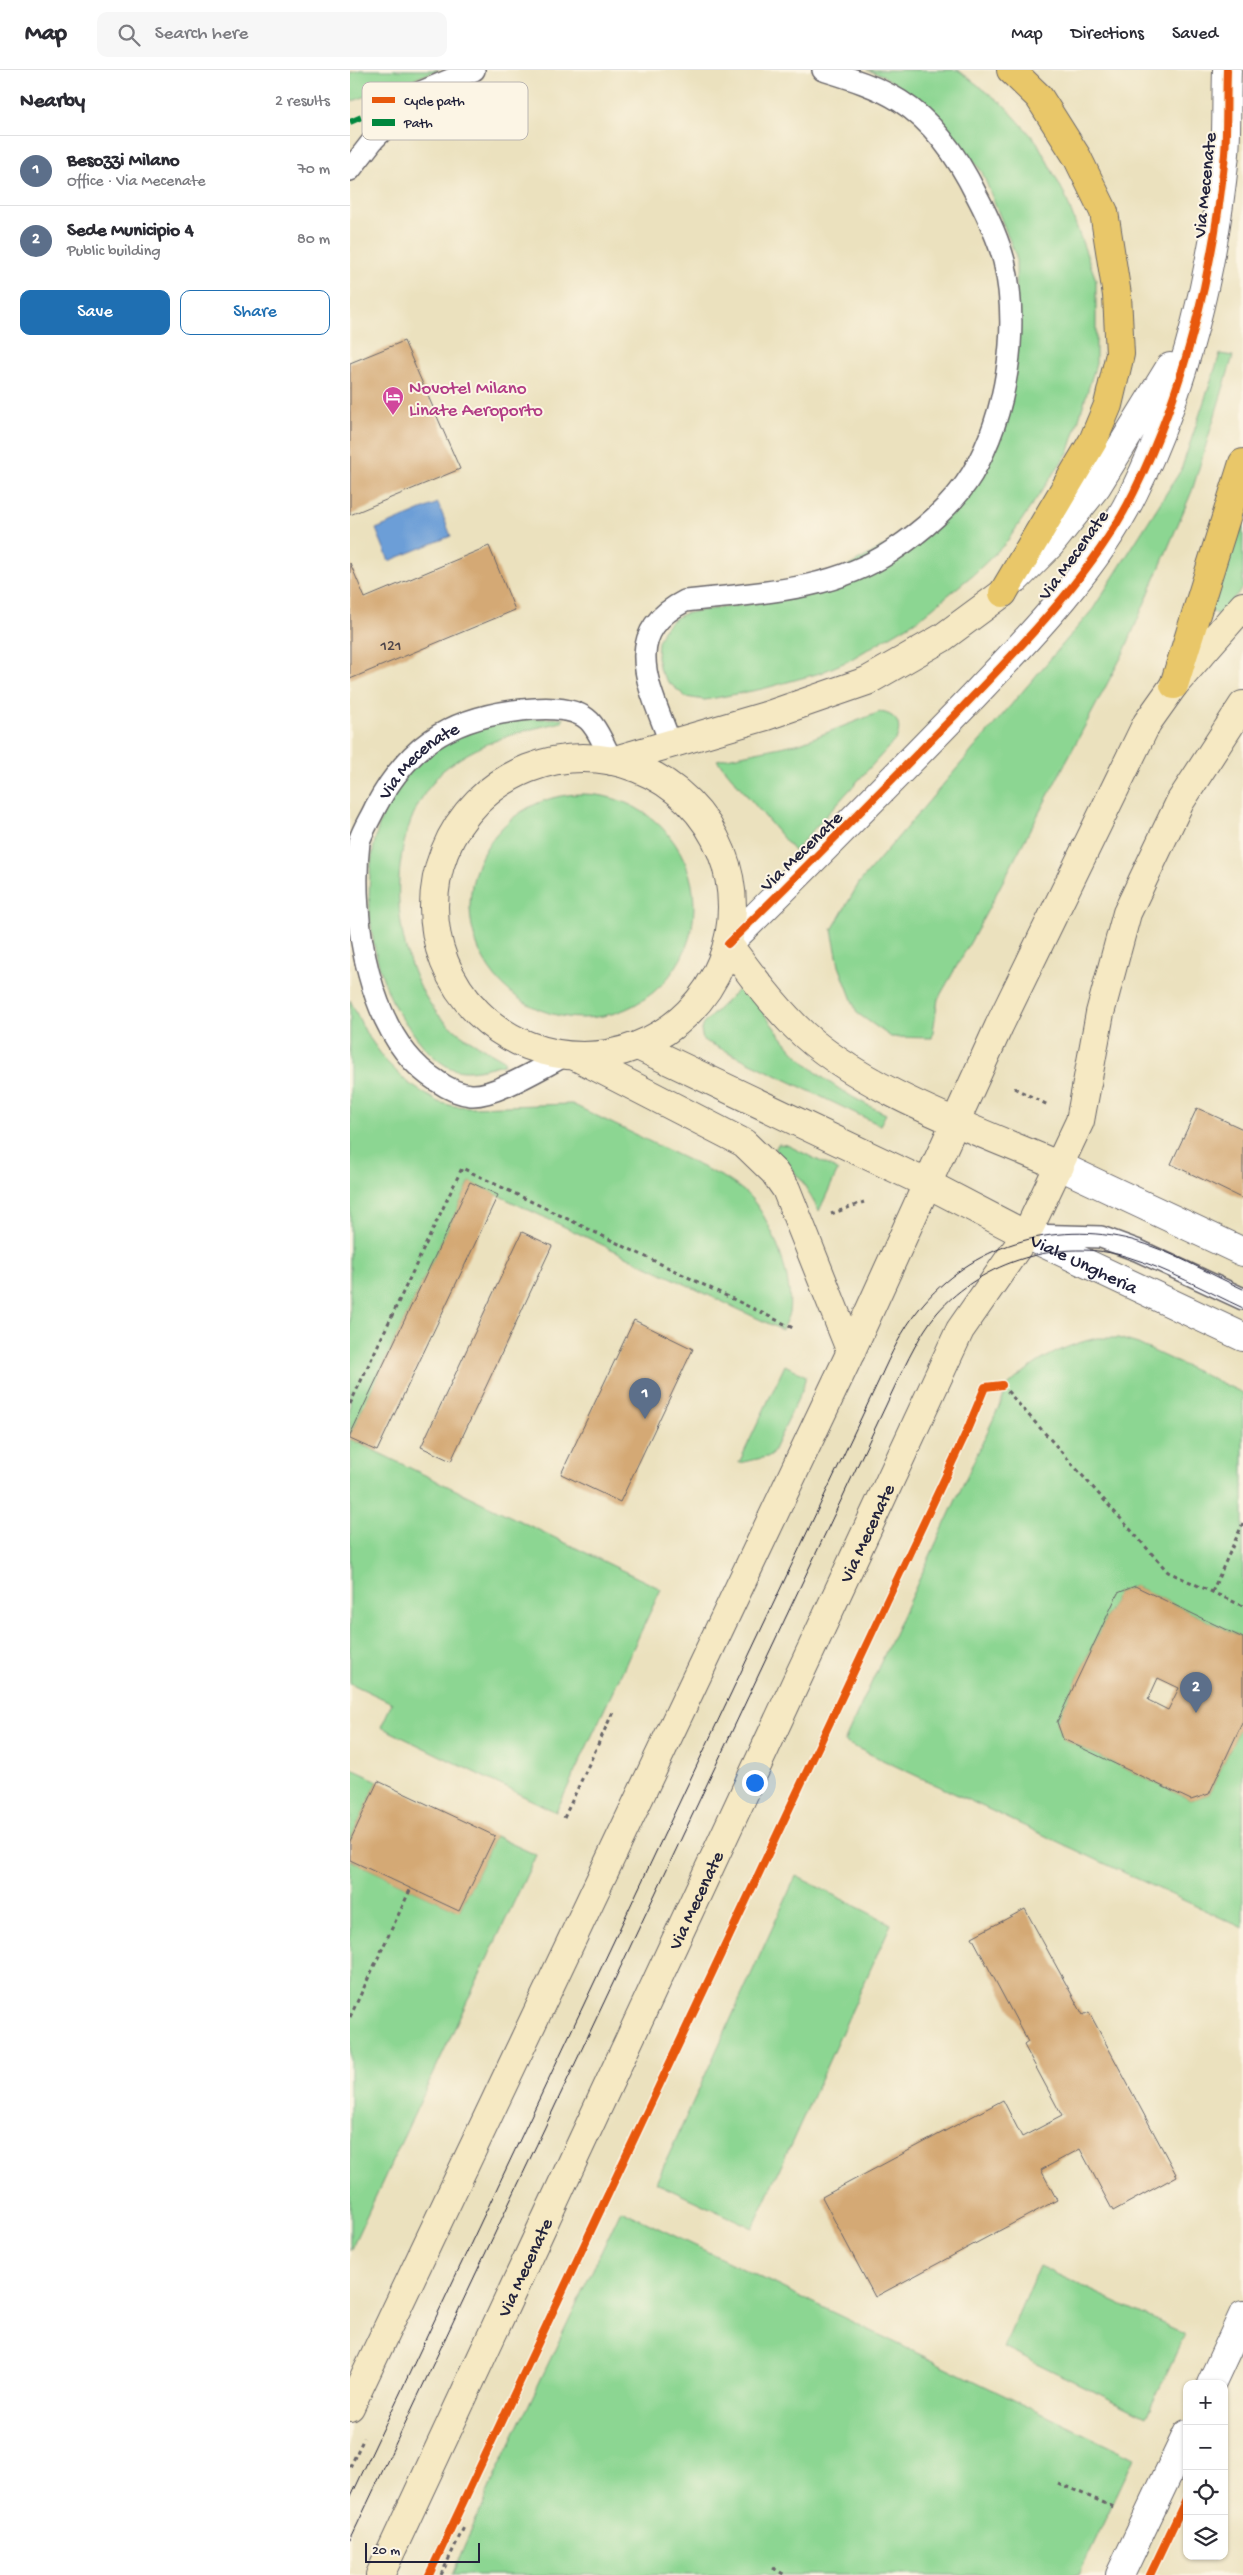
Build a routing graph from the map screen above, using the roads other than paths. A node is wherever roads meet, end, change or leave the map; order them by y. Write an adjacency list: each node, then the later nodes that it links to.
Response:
1 (474, 70): 5 (lane)
2 (823, 70): 14 (lane)
3 (1011, 70): 10 (highway)
4 (1227, 70): 8 (street, Via Mecenate)
5 (445, 82)
6 (373, 140): 7 (lane)
7 (350, 170)
8 (1195, 322): 10 (street, Via Mecenate); 17 (street, Via Mecenate)
9 (1243, 463): 12 (highway)
10 (1003, 593): 14 (main road, Via Mecenate)
11 (1243, 606): 12 (main road)
12 (1174, 685): 20 (main road)
13 (1243, 705): 21 (main road, Via Mecenate)
14 (671, 745): 15 (main road, Via Mecenate)
15 (612, 761): 16 (lane, Via Mecenate); 17 (main road, Via Mecenate); 19 (main road, Via Mecenate)
16 (355, 839): 19 (lane, Via Mecenate)
17 (728, 944): 18 (main road, Via Mecenate); 20 (main road)
18 (638, 1046): 19 (main road, Via Mecenate); 22 (main road)
19 (570, 1056): 27 (main road, Via Mecenate)
20 (957, 1122): 21 (main road); 22 (main road)
21 (1060, 1166): 23 (main road, Via Mecenate); 24 (street)
22 (928, 1184): 23 (main road); 27 (main road)
23 (1026, 1235): 25 (lane, Viale Ungheria); 26 (street, Viale Ungheria); 32 (main road, Via Mecenate)
24 (1243, 1252)
25 (1243, 1299)
26 (1243, 1338)
27 (850, 1352): 30 (main road)
28 (1243, 2315): 29 (street)
29 (1213, 2380)
30 (350, 2407)
31 (1183, 2442): 33 (street)
32 (380, 2575)
33 (1120, 2575)

